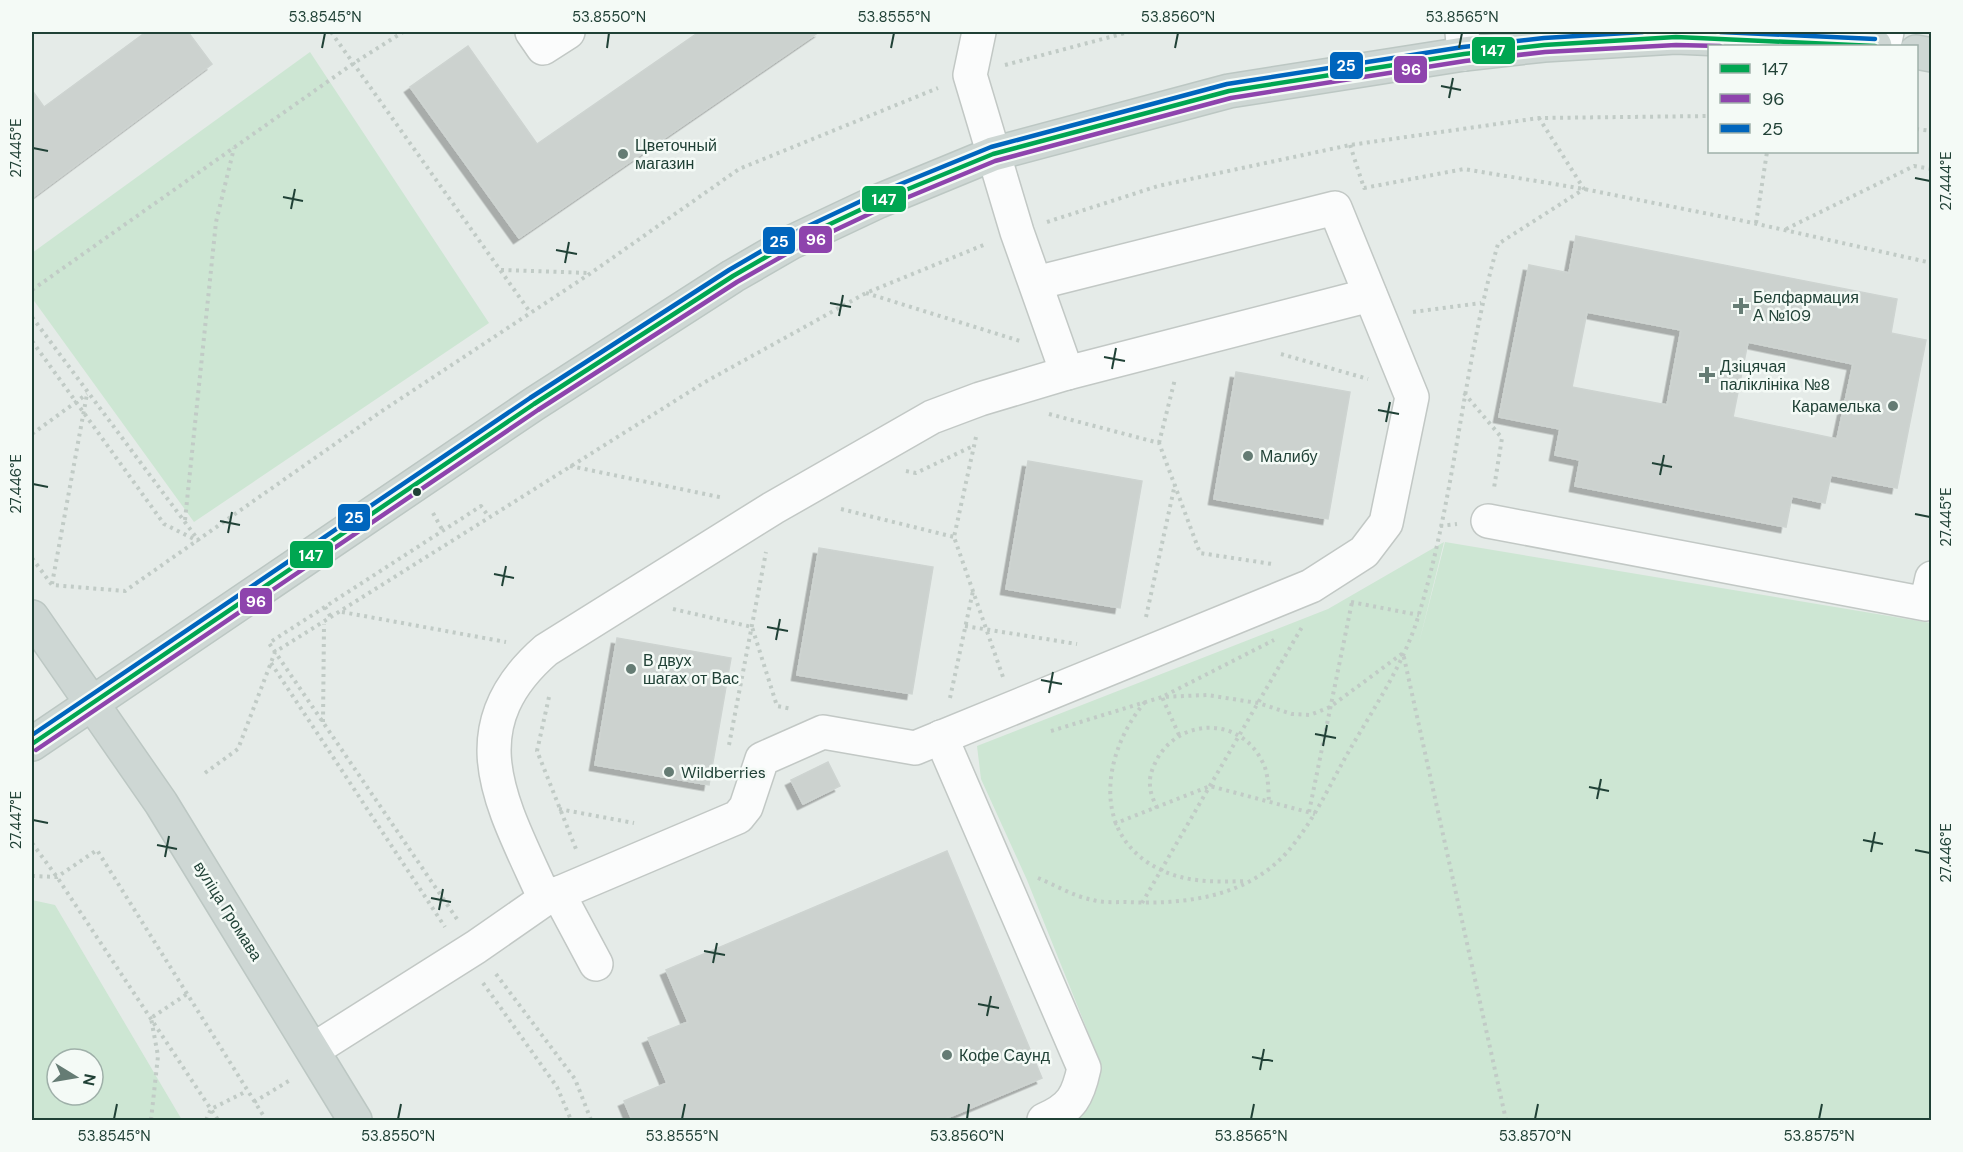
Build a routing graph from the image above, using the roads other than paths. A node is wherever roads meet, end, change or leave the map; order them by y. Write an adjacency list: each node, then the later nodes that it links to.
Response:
1 (532, 32): 2 (lane)
2 (568, 32)
3 (978, 32): 6 (lane)
4 (1463, 43): 5 (main road); 6 (main road)
5 (1853, 45)
6 (993, 154): 7 (lane); 13 (main road)
7 (1036, 283): 8 (lane); 9 (lane)
8 (1370, 295): 9 (lane); 14 (lane)
9 (1067, 373): 16 (lane)
10 (1488, 521): 11 (lane)
11 (1932, 578)
12 (32, 617): 13 (main road, вуліца Громава)
13 (92, 703): 15 (main road); 18 (main road, вуліца Громава)
14 (942, 737): 16 (lane); 20 (lane)
15 (32, 744)
16 (552, 896): 17 (lane); 18 (lane)
17 (596, 964)
18 (317, 1056): 19 (main road, вуліца Громава)
19 (356, 1120)
20 (1044, 1120)

